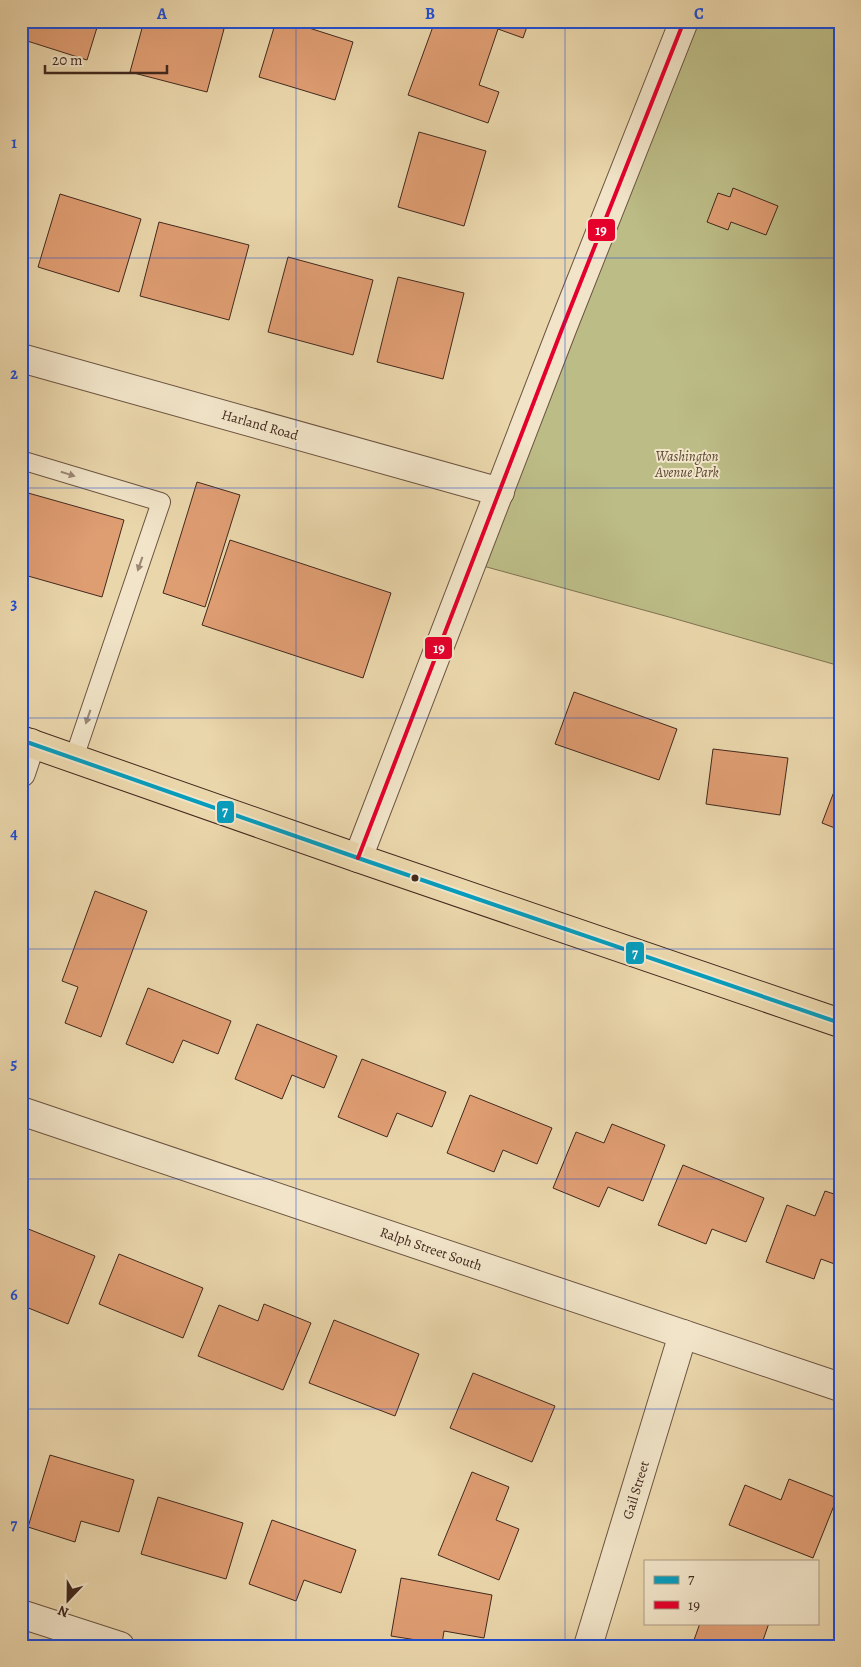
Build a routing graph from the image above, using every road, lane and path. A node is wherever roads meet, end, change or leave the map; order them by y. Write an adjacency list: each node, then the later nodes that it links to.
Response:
1 (684, 21): 4 (street)
2 (21, 358): 4 (street, Harland Road)
3 (21, 460): 6 (lane, one-way to 6)
4 (500, 492): 8 (street)
5 (26, 742): 6 (main road); 7 (street)
6 (74, 758): 8 (main road)
7 (21, 773)
8 (358, 858): 9 (main road)
9 (840, 1023)
10 (21, 1111): 11 (street, Ralph Street South)
11 (683, 1334): 12 (street, Ralph Street South); 15 (street, Gail Street)
12 (840, 1387)
13 (21, 1614): 14 (street)
14 (120, 1646)
15 (588, 1646)

